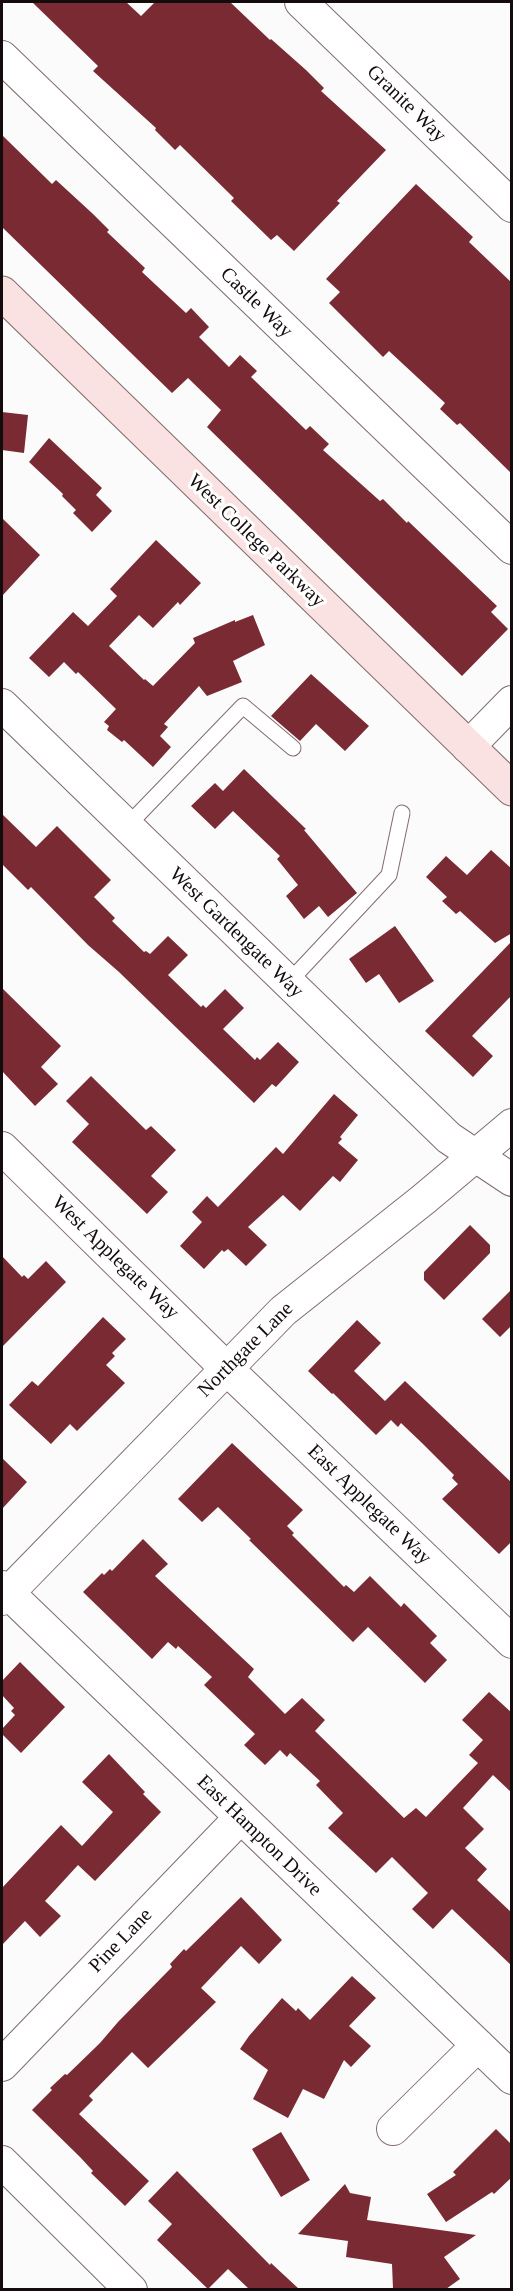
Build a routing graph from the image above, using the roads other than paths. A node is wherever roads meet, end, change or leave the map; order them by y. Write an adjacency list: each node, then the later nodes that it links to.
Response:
1 (301, 2): 3 (street, Granite Way)
2 (2, 57): 5 (street, Castle Way)
3 (512, 206)
4 (2, 293): 8 (main road, West College Parkway)
5 (512, 548)
6 (512, 702): 8 (street)
7 (2, 705): 12 (street, West Gardengate Way)
8 (468, 747): 10 (main road, West College Parkway)
9 (293, 748): 12 (lane)
10 (512, 789)
11 (402, 813): 13 (lane)
12 (127, 826): 13 (street, West Gardengate Way)
13 (288, 983): 16 (street, West Gardengate Way)
14 (512, 1125): 16 (street, Northgate Lane)
15 (2, 1148): 18 (street, West Applegate Way)
16 (476, 1154): 17 (street, West Gardengate Way); 18 (street, Northgate Lane)
17 (512, 1180)
18 (227, 1369): 19 (street, Northgate Lane); 20 (street, East Applegate Way)
19 (3, 1593): 21 (street, East Hampton Drive)
20 (512, 1642)
21 (240, 1818): 22 (street, East Hampton Drive); 23 (street, Pine Lane)
22 (478, 2045): 24 (street, East Hampton Drive); 25 (street)
23 (2, 2065)
24 (512, 2078)
25 (393, 2128)
26 (2, 2162): 27 (street)
27 (131, 2289)

